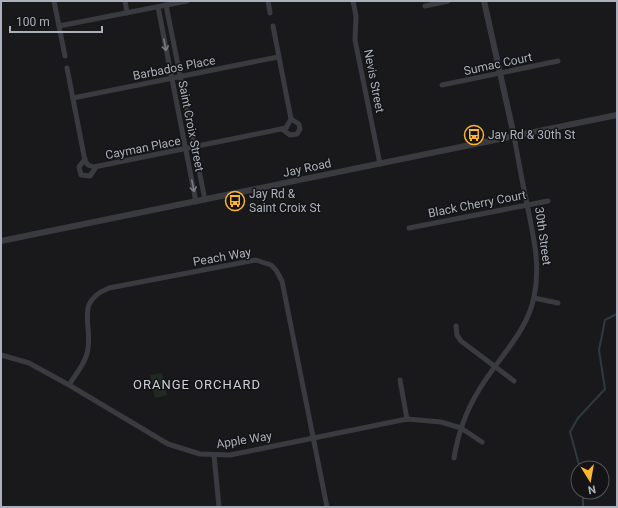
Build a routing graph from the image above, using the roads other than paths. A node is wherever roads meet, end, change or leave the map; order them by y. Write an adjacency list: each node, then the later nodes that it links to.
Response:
1 (54, 1): 13 (street)
2 (125, 1): 11 (street)
3 (187, 1): 8 (street)
4 (268, 1): 12 (street)
5 (353, 1): 31 (street, Nevis Street)
6 (448, 1): 9 (street)
7 (484, 1): 19 (street, 30th Street)
8 (166, 5): 10 (street); 20 (street, Saint Croix Street)
9 (425, 6)
10 (158, 7): 11 (street); 21 (street, Saint Croix Street, one-way to 21)
11 (127, 13): 13 (street)
12 (270, 13)
13 (59, 26): 15 (street)
14 (272, 26): 16 (street)
15 (65, 56)
16 (278, 57): 20 (street, Barbados Place); 25 (street)
17 (558, 61): 19 (street, Sumac Court)
18 (67, 68): 23 (street)
19 (500, 74): 22 (street, Sumac Court); 27 (street, 30th Street)
20 (181, 77): 21 (street, Barbados Place); 28 (street, Saint Croix Street)
21 (171, 79): 23 (street, Barbados Place); 29 (street, Saint Croix Street)
22 (442, 85)
23 (73, 98): 30 (street)
24 (617, 115): 27 (street, Jay Road)
25 (291, 120): 26 (street, Cayman Place); 26 (street)
26 (282, 129): 28 (street, Cayman Place)
27 (514, 136): 31 (street, Jay Road); 36 (street, 30th Street)
28 (195, 148): 29 (street, Cayman Place); 33 (street, Saint Croix Street)
29 (186, 150): 32 (street, Cayman Place); 35 (street, Saint Croix Street, one-way to 35)
30 (85, 159): 32 (street); 32 (street, Cayman Place)
31 (380, 164): 33 (street, Jay Road)
32 (95, 167)
33 (205, 200): 35 (street, Jay Road)
34 (548, 201): 36 (street, Black Cherry Court)
35 (196, 202): 38 (street, Jay Road)
36 (527, 205): 37 (street, Black Cherry Court); 39 (street, 30th Street)
37 (410, 228)
38 (1, 242)
39 (534, 298): 40 (street); 43 (street, 30th Street)
40 (558, 303)
41 (456, 326): 43 (street)
42 (1, 355): 46 (street, Apple Way)
43 (495, 367): 45 (street); 48 (street, 30th Street)
44 (400, 380): 47 (street)
45 (514, 381)
46 (69, 385): 49 (street, Peach Way); 51 (street, Apple Way)
47 (407, 420): 48 (street, Apple Way); 49 (street, Apple Way)
48 (461, 428): 50 (street, Apple Way); 52 (street, 30th Street)
49 (313, 438): 51 (street, Apple Way); 54 (street, Peach Way)
50 (482, 442)
51 (214, 456): 53 (street)
52 (454, 458)
53 (219, 507)
54 (328, 507)

